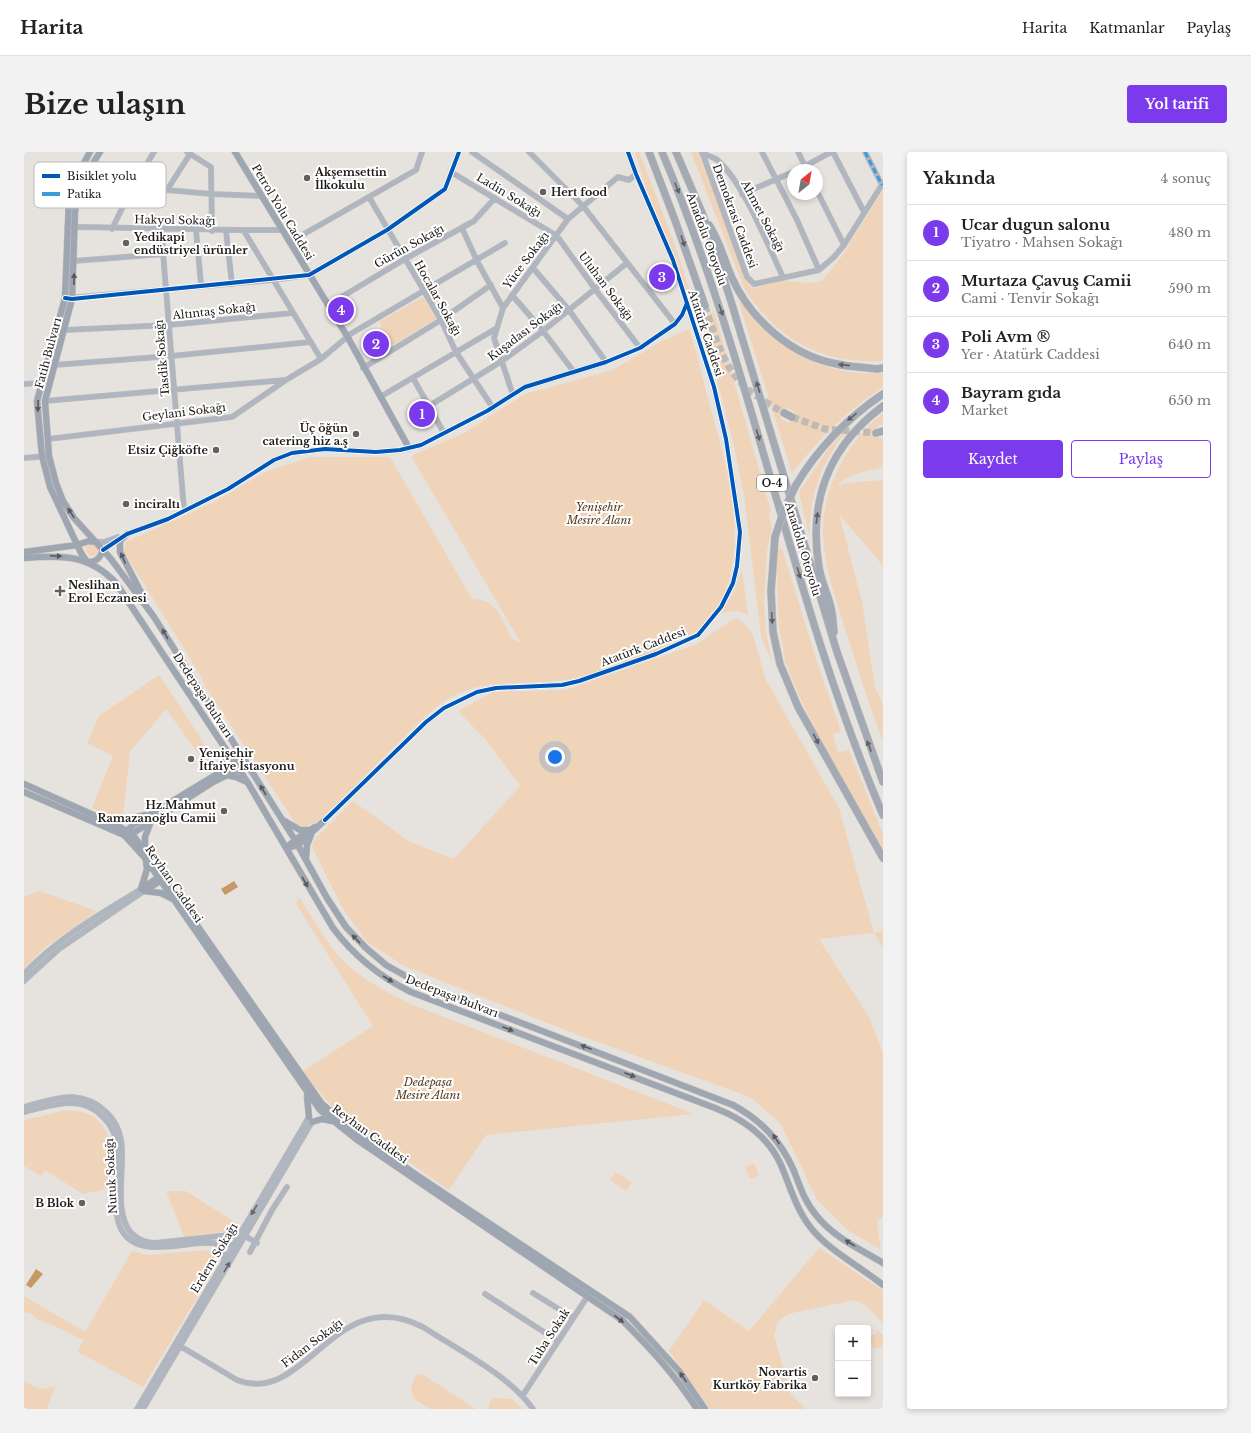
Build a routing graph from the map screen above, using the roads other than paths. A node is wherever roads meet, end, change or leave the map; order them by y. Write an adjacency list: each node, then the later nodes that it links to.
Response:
1 (90, 152): 19 (main road, Fatih Bulvarı)
2 (100, 152): 20 (main road, Fatih Bulvarı)
3 (154, 152): 21 (street)
4 (235, 152): 32 (main road, Petrol Yolu Caddesi)
5 (422, 152): 33 (street)
6 (459, 152): 24 (street)
7 (472, 152): 42 (street)
8 (529, 152): 36 (street)
9 (628, 152): 25 (street, Atatürk Caddesi)
10 (649, 152): 79 (highway, one-way to 79)
11 (662, 152): 144 (highway, Anadolu Otoyolu / O-4, one-way to 144)
12 (676, 152): 41 (highway, Anadolu Otoyolu / O-4)
13 (702, 152): 31 (street, Ahmet Sokağı); 66 (street, Demokrasi Caddesi)
14 (762, 152): 27 (street)
15 (798, 152): 22 (street)
16 (832, 152): 23 (street); 40 (street)
17 (865, 152): 28 (street)
18 (189, 153): 29 (street); 30 (street)
19 (84, 162)
20 (94, 162)
21 (148, 162)
22 (804, 164)
23 (812, 164)
24 (451, 172): 34 (street, Ladin Sokağı); 51 (street)
25 (636, 174): 36 (street, Yüce Sokağı); 77 (street, Atatürk Caddesi)
26 (787, 175): 27 (street)
27 (776, 180): 31 (street); 64 (street)
28 (882, 184): 40 (street)
29 (167, 190): 30 (street)
30 (212, 194): 32 (street); 52 (street)
31 (742, 194): 66 (street, Ahmet Sokağı)
32 (262, 196): 50 (main road, Petrol Yolu Caddesi)
33 (369, 197): 51 (street, Hocalar Sokağı); 55 (street)
34 (495, 198): 46 (street, Gürün Sokağı); 54 (street, Ladin Sokağı)
35 (822, 200): 57 (street)
36 (583, 206): 42 (street, Yüce Sokağı); 62 (street)
37 (68, 208): 43 (main road, Fatih Bulvarı)
38 (76, 208): 44 (main road, Fatih Bulvarı)
39 (122, 208): 47 (street)
40 (864, 212): 57 (street)
41 (703, 215): 99 (highway, one-way to 41); 132 (highway, Anadolu Otoyolu / O-4, one-way to 41)
42 (568, 219): 54 (street, Yüce Sokağı)
43 (67, 228): 44 (street, Hakyol Sokağı); 75 (main road, Fatih Bulvarı)
44 (74, 228): 47 (street, Hakyol Sokağı); 60 (main road, Fatih Bulvarı)
45 (161, 228): 47 (street, Hakyol Sokağı); 48 (street, Hakyol Sokağı); 58 (street, Tasdik Sokağı)
46 (462, 228): 59 (street, Gürün Sokağı); 61 (street)
47 (112, 229)
48 (196, 230): 52 (street, Hakyol Sokağı); 69 (street)
49 (244, 230): 50 (street, Hakyol Sokağı); 53 (street, Hakyol Sokağı); 67 (street)
50 (282, 230): 55 (main road, Petrol Yolu Caddesi)
51 (387, 230): 59 (street, Hocalar Sokağı); 65 (street)
52 (212, 231): 53 (street, Hakyol Sokağı)
53 (226, 231): 68 (street)
54 (557, 236): 63 (street, Yüce Sokağı); 71 (street, Uluhan Sokağı)
55 (290, 242): 65 (main road, Petrol Yolu Caddesi)
56 (505, 243): 61 (street, Geylani Sokağı)
57 (844, 245): 64 (street)
58 (163, 254): 60 (street); 72 (street, Tasdik Sokağı)
59 (405, 259): 73 (street, Hocalar Sokağı); 78 (street, Gürün Sokağı)
60 (74, 261): 76 (main road, Fatih Bulvarı, one-way to 60)
61 (477, 261): 70 (street); 73 (street, Geylani Sokağı)
62 (627, 263): 71 (street, Kuşadası Sokağı); 84 (street)
63 (533, 268): 74 (street, Yüce Sokağı); 81 (street)
64 (819, 270): 66 (street)
65 (309, 275): 67 (street); 78 (main road, Petrol Yolu Caddesi)
66 (783, 277)
67 (273, 280): 68 (street); 82 (street)
68 (232, 284): 69 (street)
69 (201, 285): 72 (street)
70 (491, 285): 80 (street); 83 (street)
71 (594, 289): 81 (street, Kuşadası Sokağı); 91 (street, Uluhan Sokağı)
72 (166, 290): 76 (street); 85 (street, Tasdik Sokağı)
73 (423, 290): 83 (street, Hocalar Sokağı); 89 (street, Geylani Sokağı)
74 (512, 295): 80 (street, Yüce Sokağı); 88 (street)
75 (65, 298): 76 (street); 104 (main road, Fatih Bulvarı)
76 (72, 299): 87 (main road, Fatih Bulvarı)
77 (687, 303): 84 (street); 146 (street, Atatürk Caddesi)
78 (328, 305): 89 (main road, Petrol Yolu Caddesi)
79 (705, 306)
80 (503, 308): 86 (street, Yüce Sokağı)
81 (569, 310): 88 (street, Kuşadası Sokağı); 96 (street)
82 (293, 313): 85 (street, Altıntaş Sokağı); 90 (street)
83 (441, 320): 92 (street, Hocalar Sokağı); 98 (street)
84 (675, 324): 91 (street)
85 (169, 325): 87 (street, Altıntaş Sokağı); 93 (street, Tasdik Sokağı)
86 (497, 328): 92 (street); 95 (street, Yüce Sokağı)
87 (65, 330): 97 (main road, Fatih Bulvarı)
88 (543, 331): 95 (street, Kuşadası Sokağı); 100 (street)
89 (347, 336): 94 (street, Geylani Sokağı); 98 (main road, Petrol Yolu Caddesi)
90 (311, 342): 93 (street); 94 (street)
91 (640, 348): 96 (street)
92 (456, 352): 101 (street); 102 (street, Hocalar Sokağı)
93 (171, 356): 97 (street); 106 (street, Tasdik Sokağı)
94 (321, 360): 103 (street, Geylani Sokağı)
95 (502, 361): 102 (street, Kuşadası Sokağı); 108 (street, Yüce Sokağı)
96 (606, 362): 100 (street)
97 (54, 365): 110 (main road, Fatih Bulvarı)
98 (363, 368): 109 (main road, Petrol Yolu Caddesi)
99 (883, 368)
100 (574, 372): 108 (street)
101 (412, 378): 109 (street); 111 (street)
102 (475, 379): 111 (street, Kuşadası Sokağı); 113 (street, Hocalar Sokağı)
103 (286, 380): 106 (street); 116 (street, Geylani Sokağı)
104 (41, 383): 105 (street); 120 (main road, Fatih Bulvarı, one-way to 120)
105 (24, 384)
106 (174, 390): 110 (street); 116 (street, Tasdik Sokağı)
107 (883, 394): 154 (highway, one-way to 154, bridge)
108 (513, 395): 113 (street)
109 (380, 397): 119 (main road, Petrol Yolu Caddesi)
110 (45, 401): 118 (main road, Fatih Bulvarı)
111 (429, 406): 117 (street)
112 (883, 406): 132 (highway, one-way to 112)
113 (493, 408): 117 (street)
114 (784, 413): 115 (highway)
115 (792, 417)
116 (178, 423): 118 (street, Geylani Sokağı); 123 (street, Tasdik Sokağı)
117 (444, 433): 119 (street)
118 (48, 439): 121 (main road, Fatih Bulvarı)
119 (409, 448): 123 (street)
120 (42, 456): 121 (street); 122 (street); 126 (main road, Fatih Bulvarı)
121 (49, 456): 125 (main road, Fatih Bulvarı, one-way to 121)
122 (24, 458)
123 (184, 510): 124 (street)
124 (127, 534): 125 (street); 127 (street); 131 (main road, one-way to 124)
125 (96, 542): 126 (main road); 127 (main road, Fatih Bulvarı)
126 (77, 545): 128 (main road); 130 (main road, Fatih Bulvarı)
127 (103, 550): 130 (main road); 131 (main road, Dedepaşa Bulvarı)
128 (24, 552)
129 (24, 558): 130 (main road, one-way to 130)
130 (87, 562): 133 (main road, Dedepaşa Bulvarı)
131 (154, 617): 134 (main road, Dedepaşa Bulvarı, one-way to 131)
132 (837, 652): 139 (highway, Anadolu Otoyolu / O-4, one-way to 132)
133 (222, 741): 135 (main road, Dedepaşa Bulvarı); 137 (main road)
134 (246, 762): 135 (main road); 136 (main road); 145 (main road, Dedepaşa Bulvarı, one-way to 134)
135 (235, 763): 136 (main road, Dedepaşa Bulvarı); 137 (main road)
136 (239, 769): 138 (main road); 140 (main road, Dedepaşa Bulvarı)
137 (219, 772): 143 (main road)
138 (226, 775): 140 (main road); 148 (main road)
139 (883, 782)
140 (248, 783): 152 (main road, Dedepaşa Bulvarı)
141 (24, 784): 147 (main road)
142 (24, 792): 150 (main road)
143 (154, 811): 147 (main road); 150 (main road)
144 (883, 815)
145 (281, 818): 149 (main road); 151 (main road, Dedepaşa Bulvarı)
146 (325, 820): 149 (main road)
147 (108, 821): 150 (main road)
148 (152, 822): 150 (main road); 153 (main road)
149 (311, 831): 151 (main road); 155 (main road)
150 (128, 834): 153 (main road)
151 (296, 842): 152 (main road); 155 (main road, Dedepaşa Bulvarı)
152 (286, 848): 177 (main road, Dedepaşa Bulvarı, one-way to 177)
153 (145, 854): 156 (main road); 157 (main road)
154 (883, 858)
155 (306, 860): 176 (main road, Dedepaşa Bulvarı, one-way to 155)
156 (161, 879): 157 (main road); 158 (main road, Reyhan Caddesi); 162 (main road)
157 (143, 890): 158 (main road); 159 (street); 160 (street)
158 (172, 898): 161 (main road, Reyhan Caddesi)
159 (24, 974)
160 (24, 981)
161 (305, 1090): 162 (main road, Reyhan Caddesi); 165 (main road)
162 (319, 1106): 165 (main road); 166 (main road, Reyhan Caddesi); 179 (main road, Reyhan Caddesi)
163 (24, 1107): 169 (street, Nutuk Sokağı)
164 (24, 1112): 170 (street, Nutuk Sokağı)
165 (311, 1119): 166 (main road); 168 (street, Erdem Sokağı); 169 (street, Erdem Sokağı, one-way to 169)
166 (334, 1121): 182 (main road, Reyhan Caddesi)
167 (288, 1187): 172 (street)
168 (246, 1236): 171 (street, Erdem Sokağı); 172 (street)
169 (238, 1237): 171 (street); 173 (street, Erdem Sokağı)
170 (215, 1243): 173 (street, Nutuk Sokağı); 175 (street)
171 (242, 1243): 173 (street, Nutuk Sokağı); 185 (street, Erdem Sokağı, one-way to 171)
172 (257, 1243): 174 (street)
173 (234, 1245): 175 (street, Erdem Sokağı)
174 (250, 1252)
175 (224, 1260): 187 (street, Erdem Sokağı)
176 (883, 1263)
177 (880, 1281): 178 (main road, Dedepaşa Bulvarı)
178 (883, 1285)
179 (592, 1290): 182 (street, Tuba Sokak); 191 (main road, Reyhan Caddesi, one-way to 179)
180 (533, 1293): 183 (street)
181 (486, 1294): 184 (street)
182 (588, 1296): 183 (street, Tuba Sokak); 190 (main road, Reyhan Caddesi, one-way to 190)
183 (573, 1318): 184 (street, Tuba Sokak)
184 (558, 1342): 186 (street, Tuba Sokak)
185 (180, 1346): 186 (street, Fidan Sokağı); 188 (street, Erdem Sokağı)
186 (523, 1395): 189 (street, Fidan Sokağı)
187 (137, 1409)
188 (143, 1409)
189 (533, 1409)
190 (697, 1409)
191 (705, 1409)

